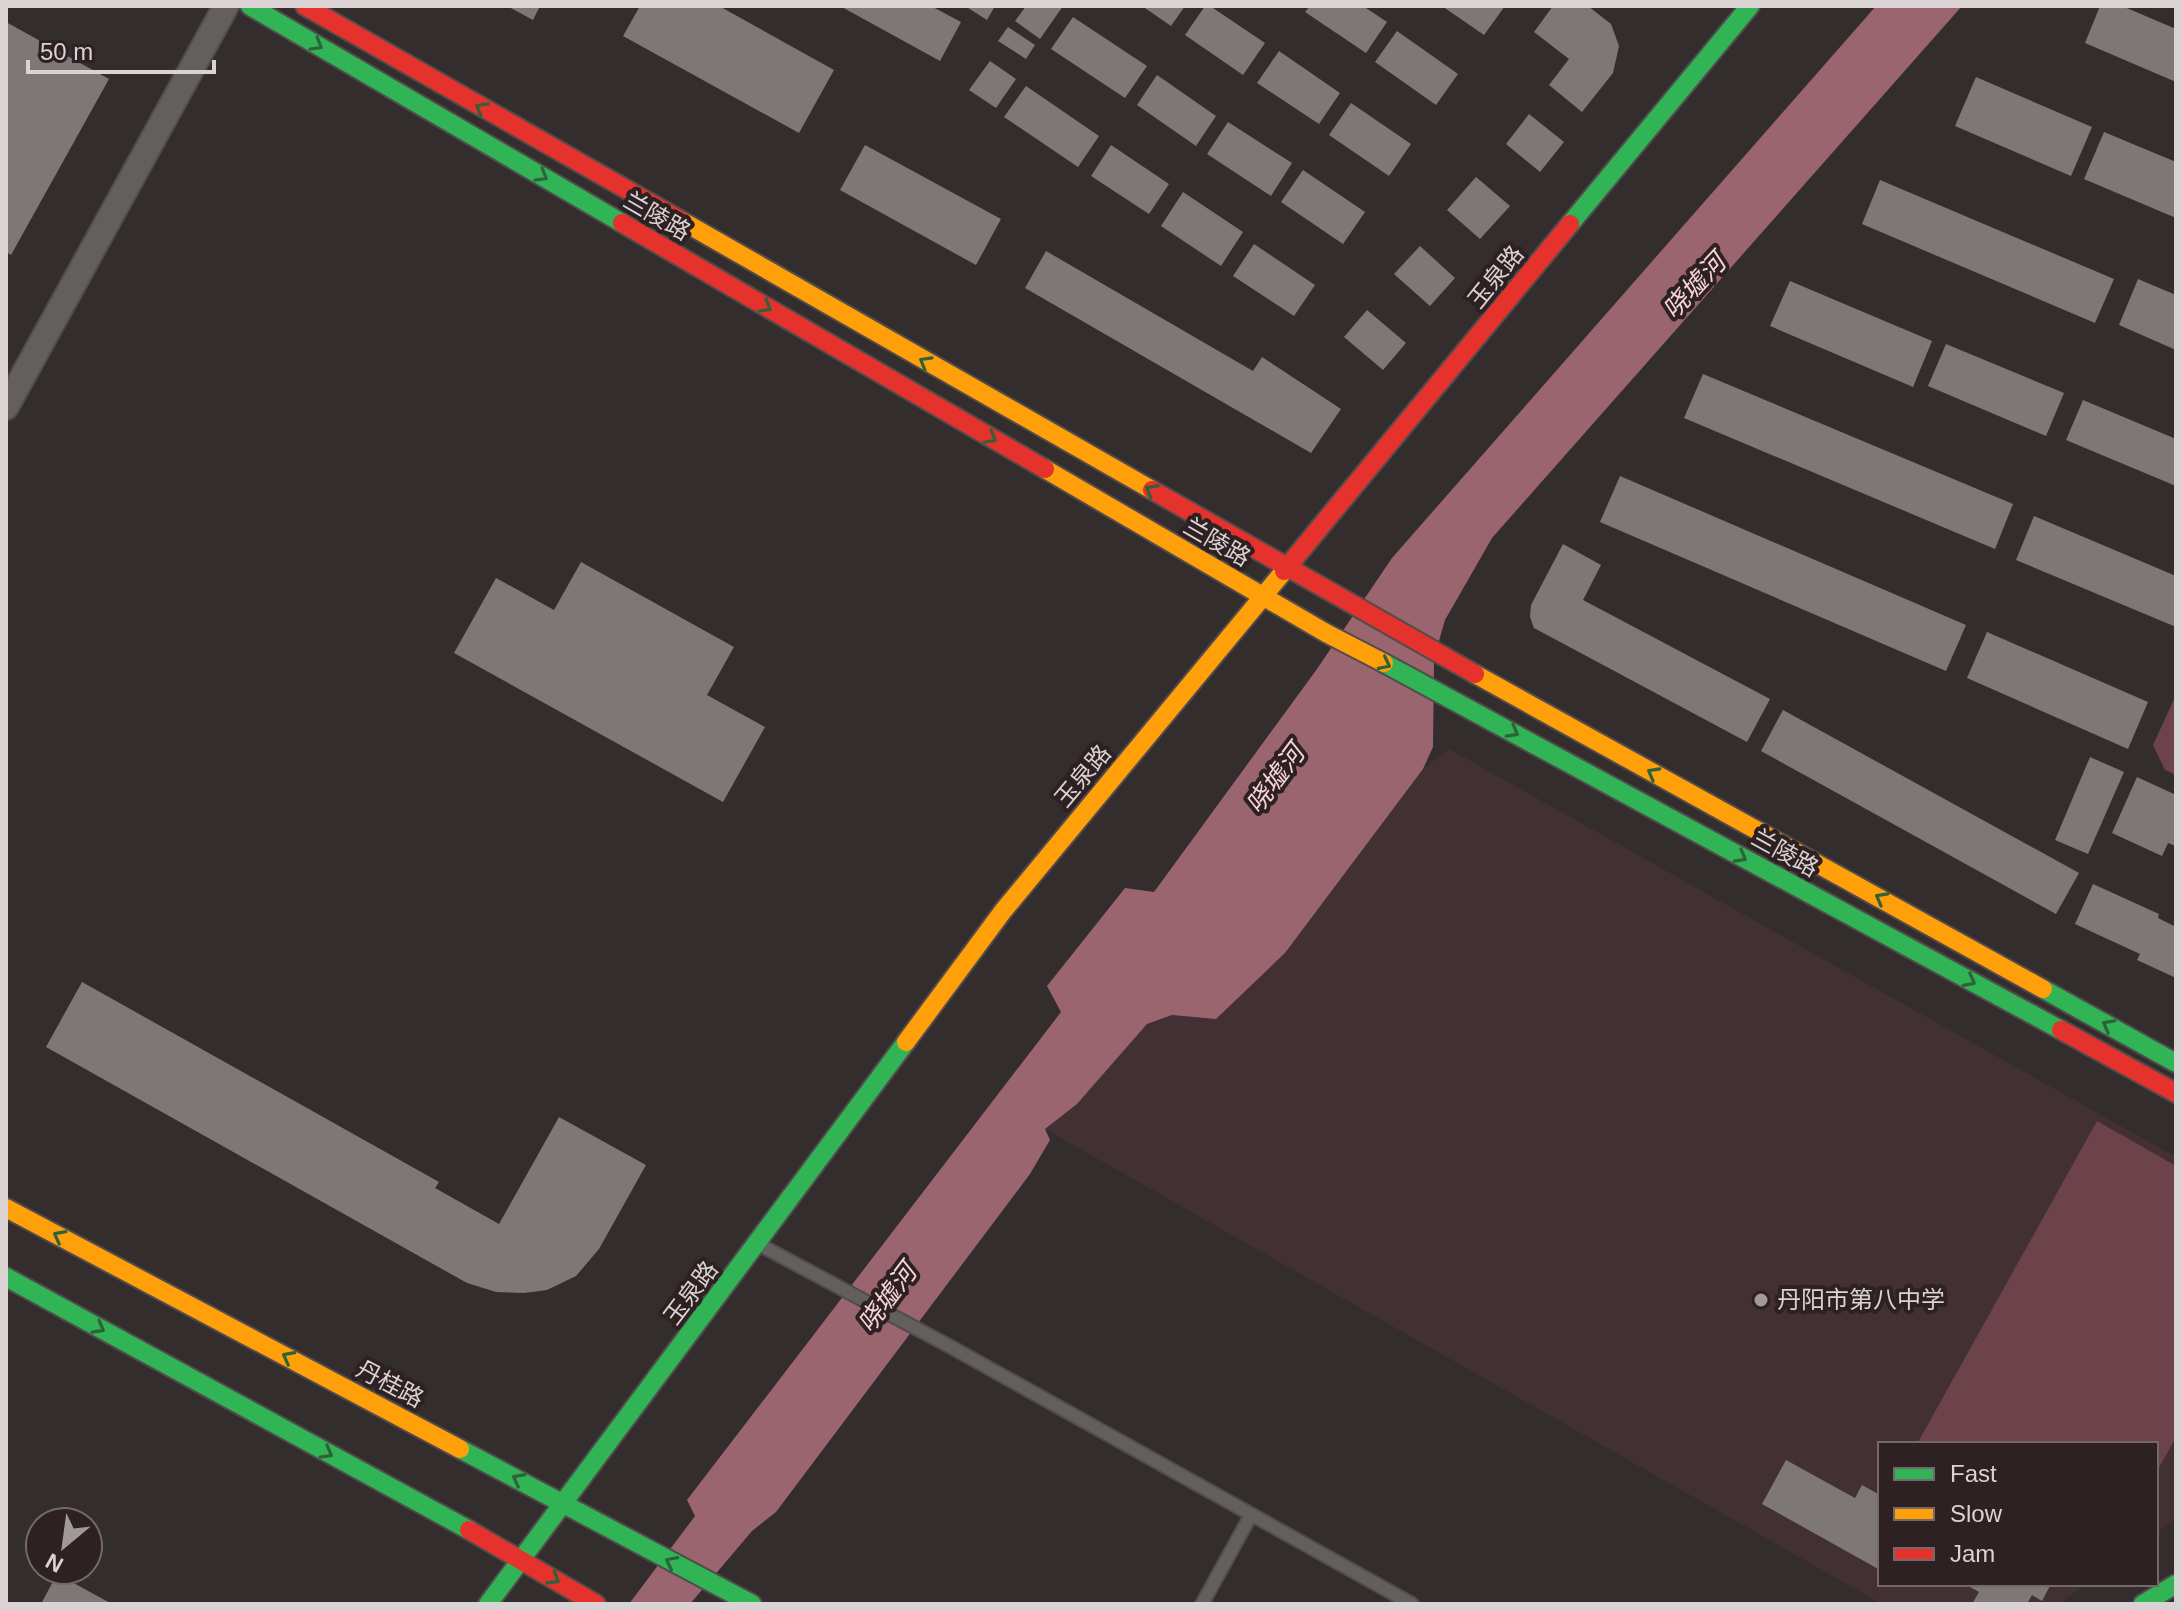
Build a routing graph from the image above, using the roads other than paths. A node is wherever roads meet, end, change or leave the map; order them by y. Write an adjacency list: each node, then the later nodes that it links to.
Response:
1 (226, 6): 5 (street)
2 (250, 6): 7 (street, 兰陵路, one-way to 7)
3 (305, 6): 6 (street, 兰陵路, one-way to 3)
4 (1750, 6): 6 (street, 玉泉路)
5 (6, 407)
6 (1287, 568): 7 (street, 玉泉路); 8 (street, 兰陵路, one-way to 6)
7 (1264, 597): 9 (street, 兰陵路, one-way to 9); 11 (street, 玉泉路)
8 (2176, 1063)
9 (2176, 1093)
10 (6, 1208): 13 (street, 丹桂路, one-way to 10)
11 (758, 1244): 13 (street, 玉泉路); 14 (lane)
12 (6, 1277): 15 (street, one-way to 15)
13 (563, 1503): 15 (street, 玉泉路); 19 (street, 丹桂路, one-way to 13)
14 (1251, 1515): 20 (lane); 21 (lane)
15 (522, 1559): 17 (street, one-way to 17); 18 (street, 玉泉路)
16 (2176, 1584): 22 (street)
17 (590, 1601)
18 (488, 1604)
19 (752, 1604)
20 (1202, 1604)
21 (1412, 1604)
22 (2143, 1604)

